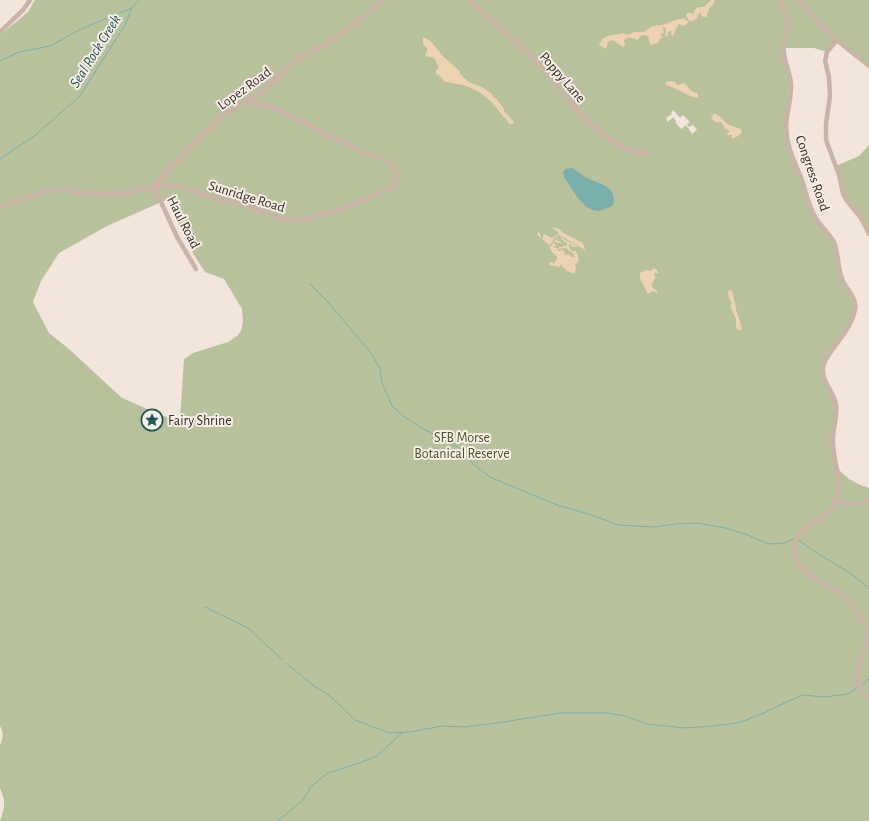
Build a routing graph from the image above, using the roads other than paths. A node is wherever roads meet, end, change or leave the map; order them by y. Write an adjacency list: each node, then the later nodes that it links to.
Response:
1 (30, 0): 6 (street)
2 (382, 0): 9 (street, Lopez Road)
3 (470, 0): 10 (street, Poppy Lane)
4 (780, 0): 16 (street, Congress Road)
5 (800, 0): 7 (street)
6 (0, 32)
7 (837, 40): 8 (street); 13 (street)
8 (869, 66)
9 (247, 101): 11 (street, Lopez Road); 11 (street, Sunridge Road)
10 (648, 153)
11 (152, 188): 12 (street, Sunridge Road); 14 (street, Haul Road)
12 (0, 207)
13 (869, 234)
14 (196, 269)
15 (869, 500): 16 (street)
16 (836, 502): 17 (street)
17 (869, 698)

